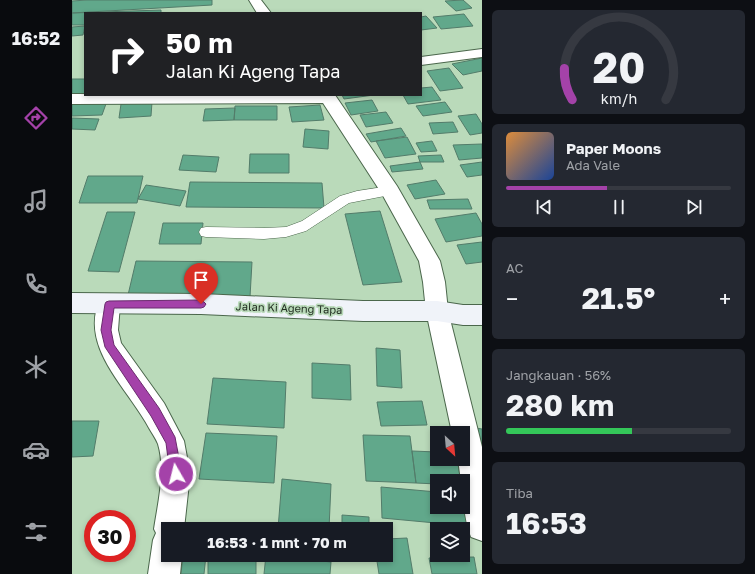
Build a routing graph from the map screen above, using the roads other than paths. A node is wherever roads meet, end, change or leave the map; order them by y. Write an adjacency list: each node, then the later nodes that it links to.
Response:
1 (255, 0): 2 (street)
2 (263, 12)
3 (482, 53): 4 (street)
4 (422, 61)
5 (327, 97): 6 (street); 7 (street)
6 (72, 100)
7 (390, 191): 8 (lane); 11 (street)
8 (206, 232)
9 (72, 303): 10 (street, Jalan Ki Ageng Tapa)
10 (109, 304): 11 (street, Jalan Ki Ageng Tapa); 13 (street)
11 (437, 311): 12 (street, Jalan Ki Ageng Tapa); 14 (street)
12 (482, 315)
13 (170, 522)
14 (482, 526)
15 (165, 562): 16 (street)
16 (164, 574)

